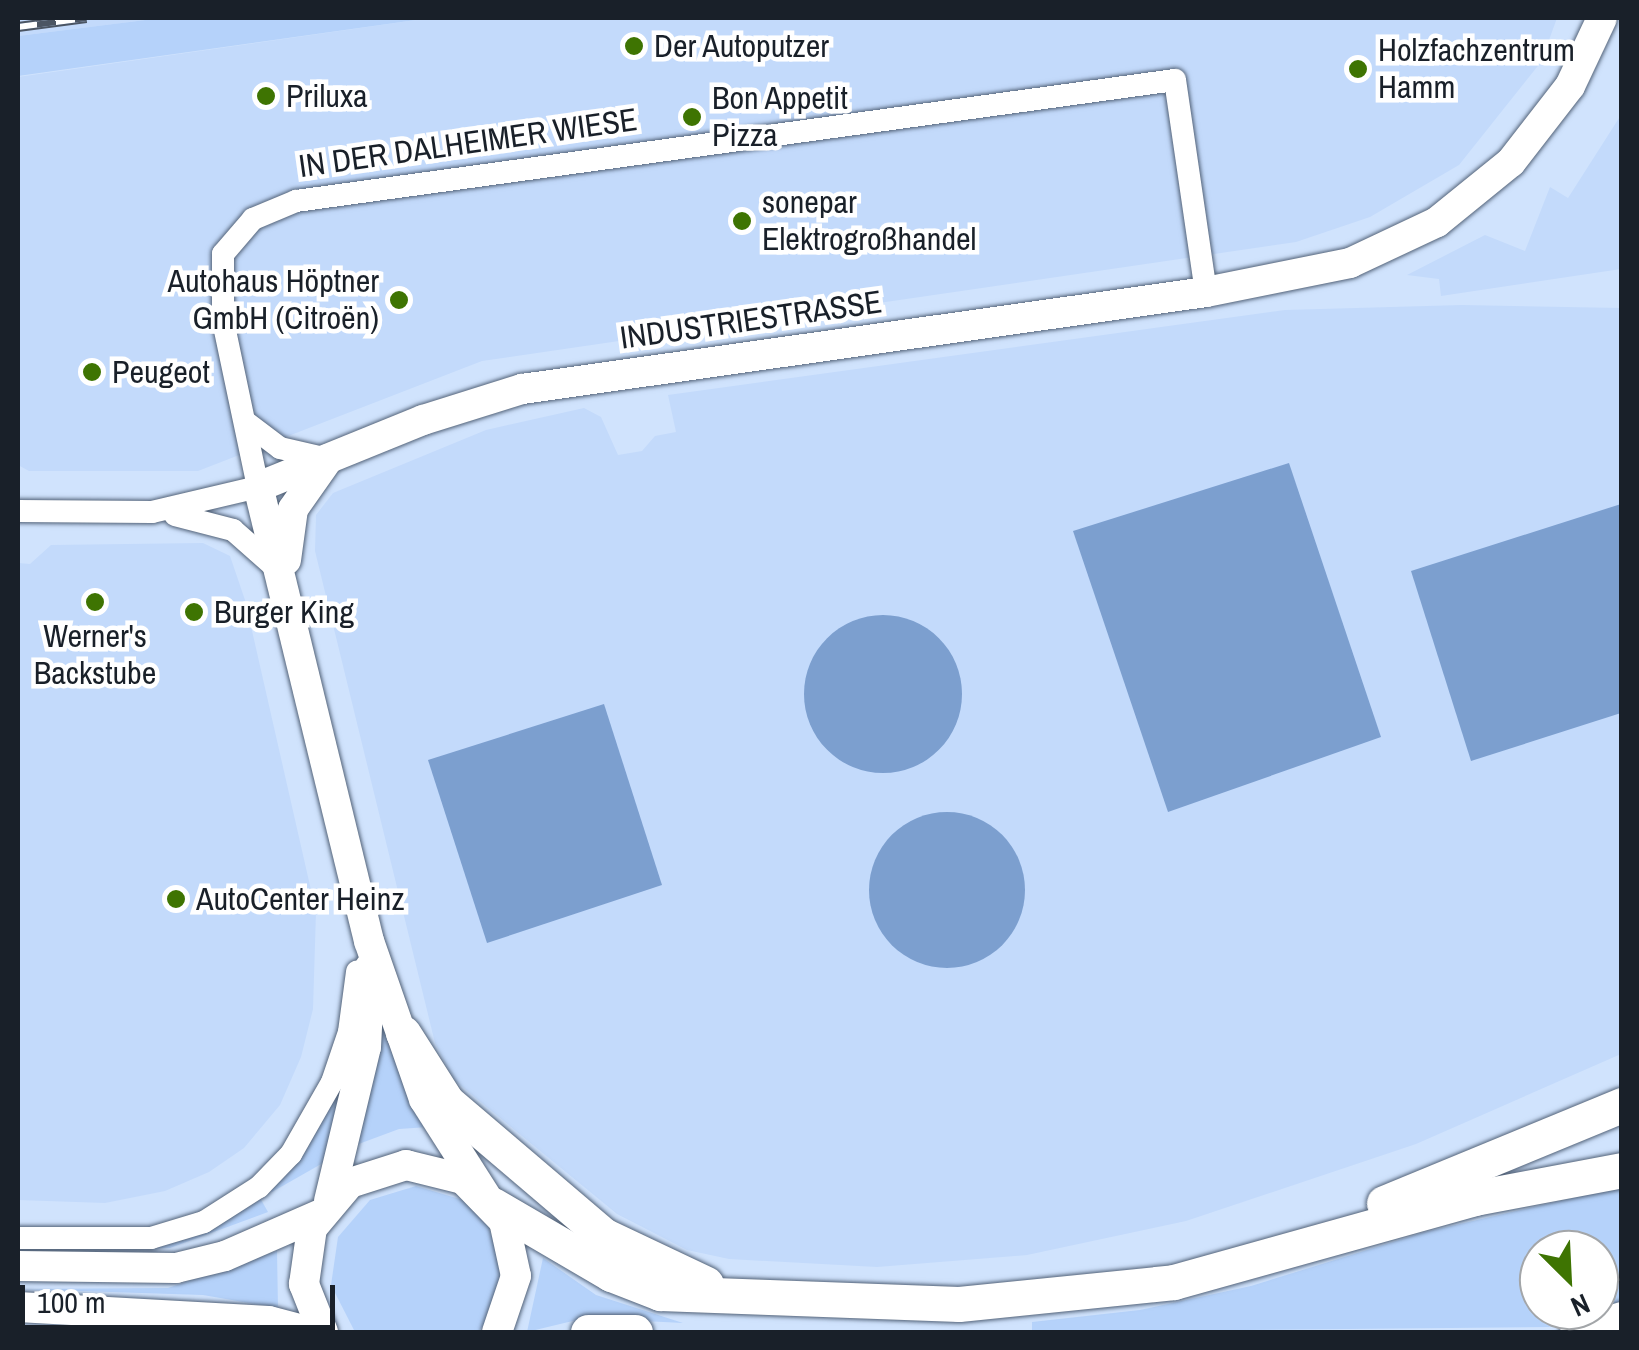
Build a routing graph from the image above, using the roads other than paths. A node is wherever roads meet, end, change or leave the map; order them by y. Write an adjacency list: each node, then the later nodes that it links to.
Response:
1 (1602, 18): 2 (main road, INDUSTRIESTRASSE)
2 (1206, 292): 3 (street, IN DER DALHEIMER WIESE); 4 (main road, INDUSTRIESTRASSE)
3 (247, 423): 4 (street); 5 (street, IN DER DALHEIMER WIESE)
4 (328, 459): 5 (main road, INDUSTRIESTRASSE); 8 (main road)
5 (258, 487): 7 (street, INDUSTRIESTRASSE); 8 (main road, IN DER DALHEIMER WIESE)
6 (18, 511): 7 (street, INDUSTRIESTRASSE)
7 (152, 512): 8 (street)
8 (285, 578): 9 (main road, IN DER DALHEIMER WIESE)
9 (367, 930): 10 (main road, IN DER DALHEIMER WIESE); 14 (main road, IN DER DALHEIMER WIESE); 15 (street)
10 (403, 1033): 13 (main road, IN DER DALHEIMER WIESE); 18 (highway)
11 (1622, 1105): 17 (highway)
12 (1622, 1170): 17 (highway)
13 (490, 1201): 14 (main road); 18 (highway); 21 (main road, IN DER DALHEIMER WIESE)
14 (324, 1210): 16 (main road); 23 (main road, IN DER DALHEIMER WIESE)
15 (18, 1238)
16 (18, 1262)
17 (1127, 1288): 18 (highway)
18 (790, 1300)
19 (18, 1307): 22 (main road)
20 (1622, 1319): 26 (highway)
21 (498, 1331)
22 (311, 1332)
23 (322, 1332)
24 (588, 1332): 25 (highway)
25 (635, 1332)
26 (1577, 1332)

